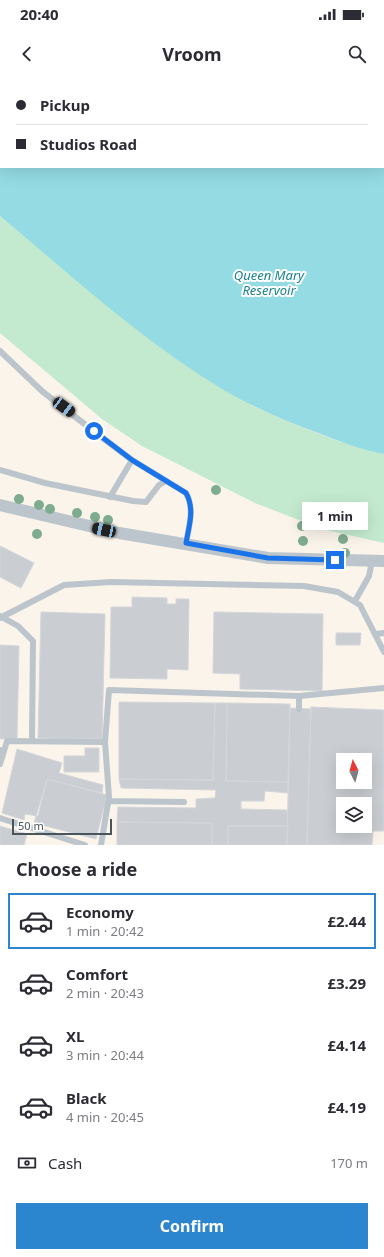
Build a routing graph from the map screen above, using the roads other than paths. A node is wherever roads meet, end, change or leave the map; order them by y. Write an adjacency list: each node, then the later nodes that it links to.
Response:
1 (0, 351): 2 (lane)
2 (132, 460): 4 (lane); 5 (lane)
3 (0, 470): 5 (lane)
4 (166, 481): 5 (lane); 7 (lane)
5 (110, 497)
6 (0, 505): 7 (street)
7 (186, 543): 8 (street)
8 (378, 561): 9 (lane)
9 (355, 602): 10 (lane); 12 (lane)
10 (0, 617): 17 (lane)
11 (384, 633): 12 (lane)
12 (376, 634): 13 (lane)
13 (384, 652)
14 (384, 688): 15 (lane)
15 (299, 696): 16 (lane); 18 (lane)
16 (299, 709)
17 (32, 740): 18 (lane); 19 (lane)
18 (105, 742): 21 (lane)
19 (2, 750): 20 (lane)
20 (0, 764)
21 (109, 801): 22 (lane); 25 (lane)
22 (184, 802)
23 (0, 818): 24 (lane)
24 (85, 845)
25 (101, 845)

